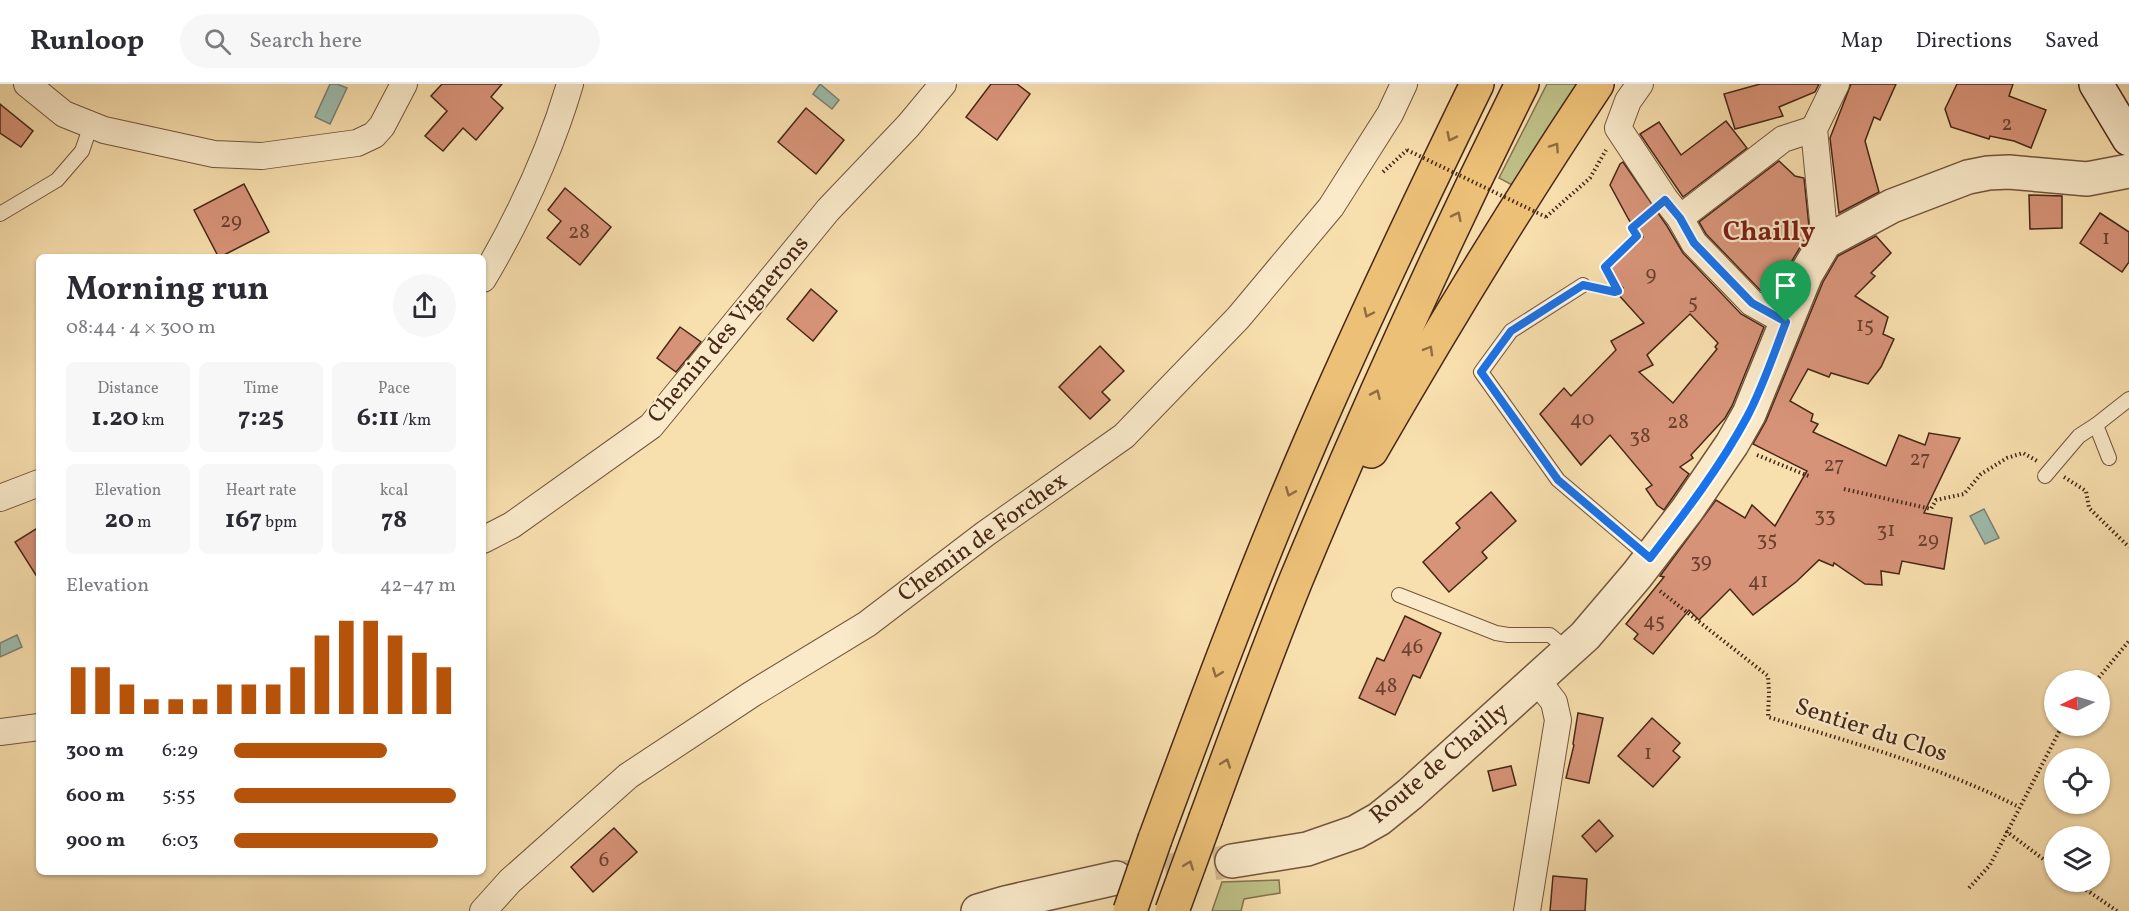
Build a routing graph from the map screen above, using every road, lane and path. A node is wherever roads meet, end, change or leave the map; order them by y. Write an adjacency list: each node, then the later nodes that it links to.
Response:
1 (404, 84): 12 (street)
2 (570, 84): 21 (street)
3 (943, 84): 34 (street, Chemin des Vignerons)
4 (1404, 84): 52 (street, Chemin de Forchex)
5 (1477, 84): 54 (highway, one-way to 54, bridge)
6 (1522, 84): 36 (highway, one-way to 6)
7 (1597, 84): 36 (highway, one-way to 7)
8 (1640, 84): 13 (street)
9 (1836, 84): 14 (street)
10 (2096, 84): 15 (street)
11 (35, 86): 12 (street)
12 (92, 125): 19 (lane)
13 (1618, 128): 17 (path, bridge); 18 (street)
14 (1814, 129): 18 (street); 20 (street)
15 (2129, 139)
16 (2129, 171): 20 (street)
17 (1375, 180)
18 (1673, 209): 22 (path); 23 (street)
19 (0, 214)
20 (1825, 242): 23 (street, Route de Chailly)
21 (486, 274)
22 (1583, 285): 35 (lane)
23 (1786, 322): 26 (street, Route de Chailly)
24 (2129, 399): 25 (lane)
25 (2096, 425): 27 (lane); 28 (lane)
26 (1732, 444): 29 (path); 35 (street, Route de Chailly)
27 (2109, 458)
28 (2045, 476)
29 (1811, 477)
30 (36, 484): 32 (street)
31 (1844, 489): 33 (path)
32 (0, 498)
33 (1936, 500)
34 (486, 538)
35 (1643, 566): 39 (street, Route de Chailly); 45 (path, Sentier du Clos)
36 (1296, 583): 55 (highway, one-way to 36, bridge)
37 (1399, 596): 39 (lane)
38 (2129, 641): 40 (path)
39 (1569, 651): 41 (street, Route de Chailly)
40 (2105, 670)
41 (1537, 680): 48 (street, Route de Chailly); 56 (street)
42 (36, 727): 43 (street)
43 (0, 732)
44 (2057, 736): 45 (path)
45 (2019, 807): 46 (path)
46 (2006, 831): 47 (path); 50 (path)
47 (2044, 860)
48 (1232, 861)
49 (1116, 878): 53 (street)
50 (1969, 888)
51 (2089, 892): 57 (path)
52 (483, 911)
53 (978, 911)
54 (1130, 911)
55 (1172, 911)
56 (1527, 911)
57 (2117, 911)

